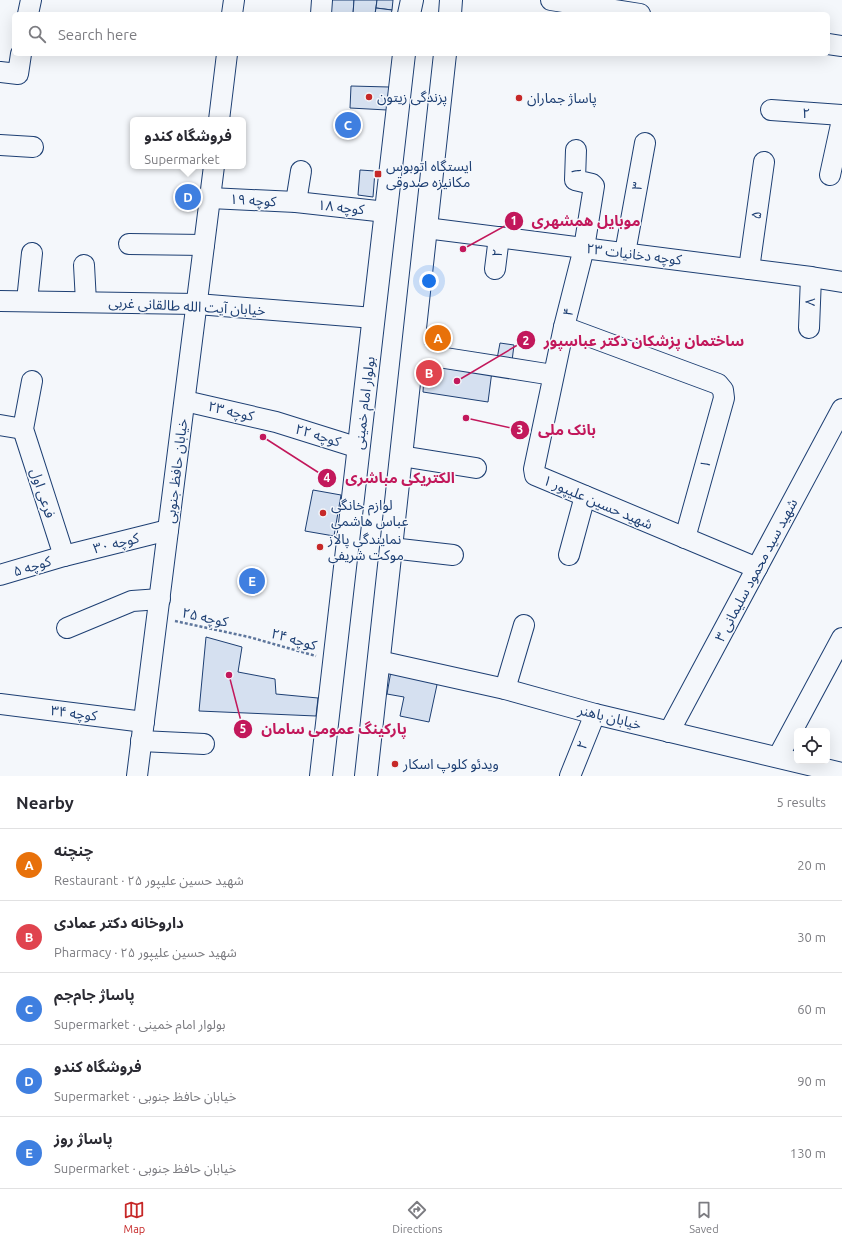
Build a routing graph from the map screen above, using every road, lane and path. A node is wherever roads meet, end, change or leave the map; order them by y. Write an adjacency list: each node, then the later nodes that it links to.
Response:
1 (31, 0): 7 (street)
2 (234, 0): 8 (street)
3 (322, 0): 9 (street)
4 (412, 0): 10 (main road)
5 (451, 0): 11 (main road)
6 (551, 0): 12 (street)
7 (28, 12)
8 (232, 12)
9 (321, 12)
10 (410, 12)
11 (450, 12)
12 (627, 12)
13 (830, 44): 14 (street)
14 (842, 46)
15 (20, 56): 19 (street)
16 (227, 56): 21 (street)
17 (404, 56): 33 (main road, بولوار امام خمینی)
18 (445, 56): 34 (main road)
19 (9, 73)
20 (771, 110): 22 (street, ۲)
21 (219, 117)
22 (842, 123): 30 (street)
23 (645, 143): 39 (street, ۳)
24 (0, 145): 25 (street)
25 (33, 147)
26 (576, 150): 38 (street, ۱)
27 (764, 162): 43 (street, ۵)
28 (214, 169): 31 (street, خیابان حافظ جنوبی)
29 (301, 171): 32 (street)
30 (830, 176)
31 (210, 198): 32 (street, کوچه ۱۹); 37 (street, خیابان حافظ جنوبی)
32 (296, 202): 33 (street, کوچه ۱۸)
33 (386, 212): 50 (main road, بولوار امام خمینی)
34 (426, 228): 35 (street, کوچه دخانیات ۲۳); 53 (main road)
35 (499, 237): 38 (street, کوچه دخانیات ۲۳); 42 (street, ۲)
36 (128, 244): 37 (street)
37 (204, 245): 49 (street, خیابان حافظ جنوبی)
38 (584, 248): 39 (street, کوچه دخانیات ۲۳); 51 (street, ۴)
39 (625, 253): 43 (street, کوچه دخانیات ۲۳)
40 (32, 254): 47 (street)
41 (84, 265): 48 (street)
42 (495, 269)
43 (749, 269): 44 (street, کوچه دخانیات ۲۳)
44 (811, 277): 45 (street, کوچه دخانیات ۲۳); 52 (street, ۸)
45 (842, 282)
46 (0, 301): 47 (street, خیابان آیت الله طالقانی غربی)
47 (27, 301): 48 (street, خیابان آیت الله طالقانی غربی)
48 (86, 302): 49 (street, خیابان آیت الله طالقانی غربی)
49 (197, 304): 50 (street, خیابان آیت الله طالقانی غربی); 57 (street, خیابان حافظ جنوبی)
50 (374, 318): 62 (main road, بولوار امام خمینی)
51 (564, 327): 54 (street, شهید حسین علیپور ۱); 56 (street, ۴)
52 (809, 328)
53 (413, 353): 54 (street); 63 (main road)
54 (553, 375): 65 (street, شهید حسین علیپور ۱)
55 (32, 381): 61 (street)
56 (722, 390): 67 (street, ۱)
57 (185, 401): 59 (street, کوچه ۲۳); 66 (street, خیابان حافظ جنوبی)
58 (842, 409): 72 (street, شهید سید محمود سلیمانی ۳)
59 (276, 422): 62 (street, کوچه ۲۲)
60 (0, 425): 61 (street)
61 (23, 429): 71 (street, فرعی اول)
62 (359, 448): 79 (main road, بولوار امام خمینی)
63 (401, 456): 64 (street); 68 (main road)
64 (476, 468)
65 (585, 496): 67 (street, شهید حسین علیپور ۱); 69 (street)
66 (168, 530): 71 (street, کوچه ۳۰); 74 (street, خیابان حافظ جنوبی)
67 (685, 538): 72 (street, شهید حسین علیپور ۱)
68 (391, 548): 70 (street); 80 (main road)
69 (569, 554)
70 (453, 555)
71 (64, 556): 73 (street, کوچه ۵)
72 (757, 568): 85 (street, شهید سید محمود سلیمانی ۳)
73 (0, 575)
74 (158, 608): 76 (street); 77 (path, کوچه ۲۵); 84 (street, خیابان حافظ جنوبی)
75 (524, 625): 81 (street)
76 (67, 628)
77 (249, 637): 79 (path, کوچه ۲۴)
78 (842, 638): 88 (street)
79 (335, 661): 91 (main road, بولوار امام خمینی)
80 (379, 661): 81 (street, خیابان باهنر); 92 (main road)
81 (505, 689): 83 (street, خیابان باهنر)
82 (2, 704): 84 (street, کوچه ۳۴)
83 (595, 714): 85 (street, خیابان باهنر); 93 (street, ۲)
84 (144, 722): 86 (street, خیابان حافظ جنوبی)
85 (669, 732): 88 (street, خیابان باهنر)
86 (141, 741): 87 (street); 90 (street, خیابان حافظ جنوبی)
87 (204, 744)
88 (778, 757): 89 (street, خیابان باهنر)
89 (842, 773)
90 (137, 776)
91 (322, 776)
92 (366, 776)
93 (570, 776)

